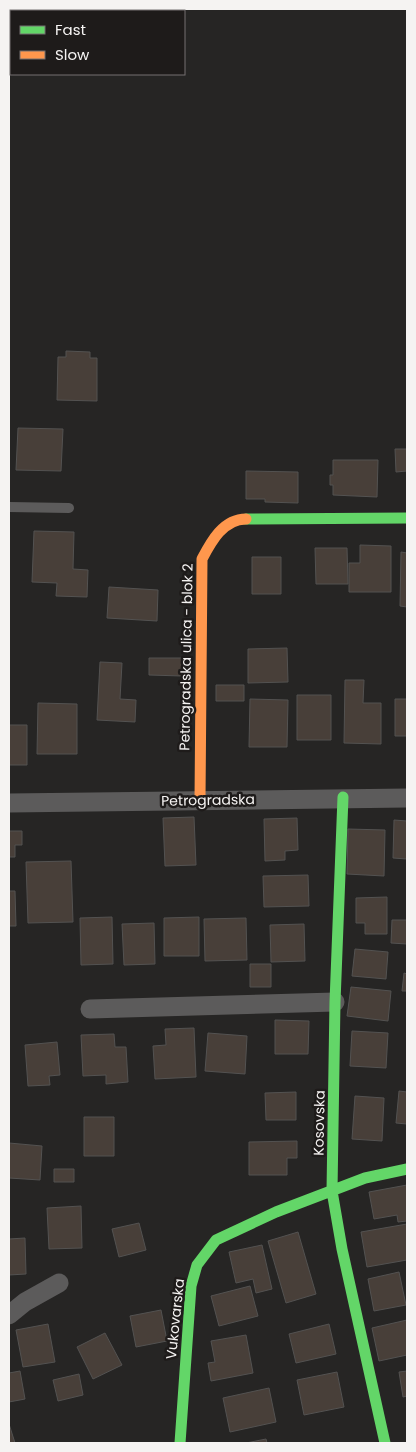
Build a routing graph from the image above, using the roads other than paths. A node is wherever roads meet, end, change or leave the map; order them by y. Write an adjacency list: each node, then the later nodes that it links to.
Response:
1 (9, 507): 2 (lane)
2 (69, 508)
3 (407, 518): 6 (street, Petrogradska ulica - blok 2)
4 (343, 797): 5 (street, Petrogradska); 6 (street, Petrogradska); 8 (street, Kosovska)
5 (407, 798)
6 (200, 800): 7 (street, Petrogradska)
7 (9, 803)
8 (335, 1002): 9 (street); 11 (street, Kosovska)
9 (90, 1009)
10 (407, 1169): 11 (street, Vukovarska)
11 (332, 1192): 14 (street, Vukovarska); 15 (street, Kosovska)
12 (59, 1283): 13 (street)
13 (9, 1315)
14 (180, 1443)
15 (385, 1443)

